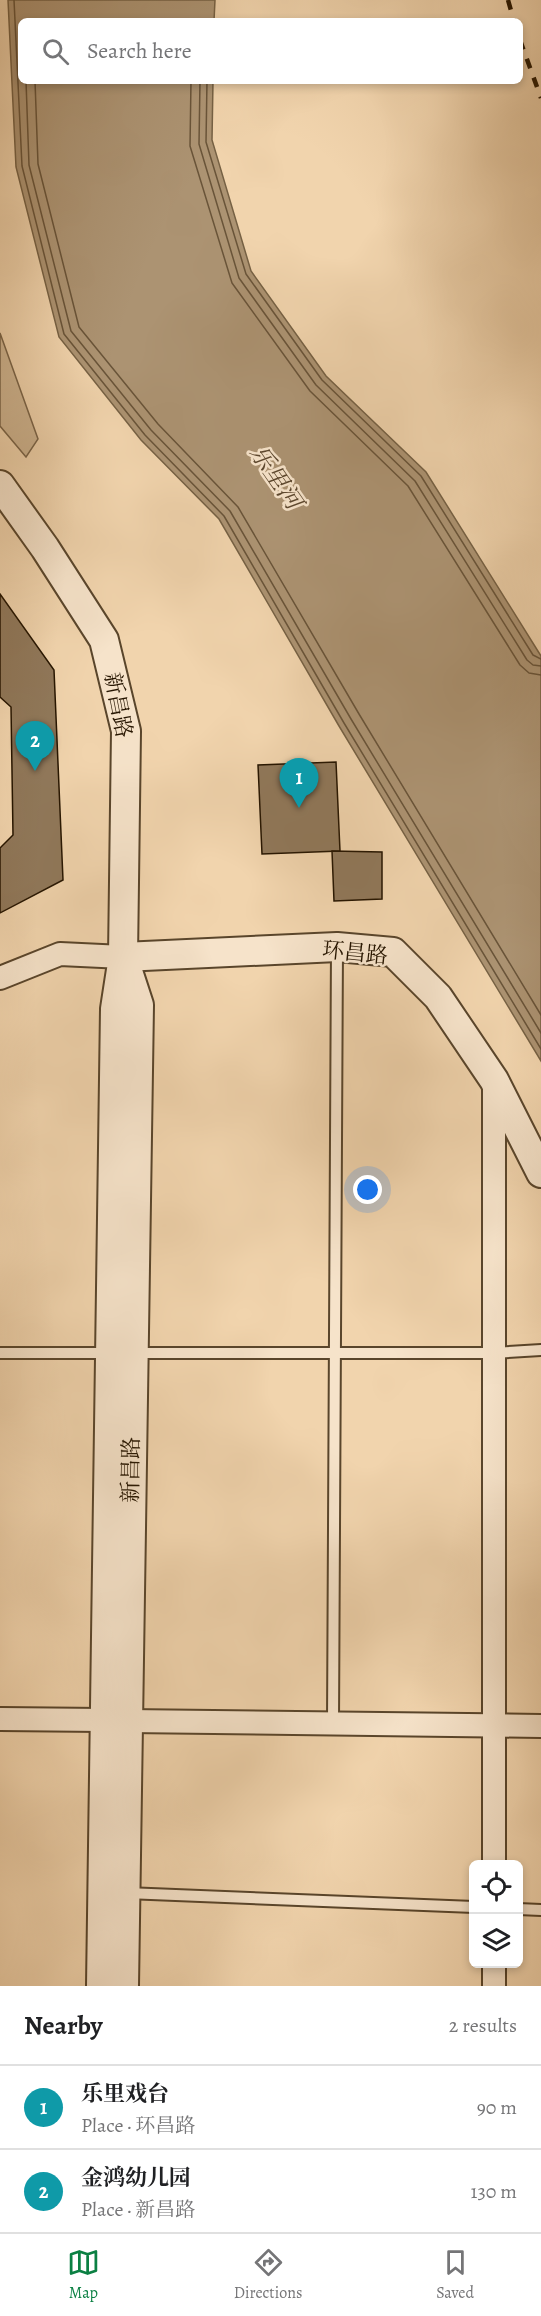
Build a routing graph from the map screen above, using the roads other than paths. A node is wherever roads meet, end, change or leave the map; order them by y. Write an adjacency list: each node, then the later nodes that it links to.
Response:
1 (0, 485): 3 (street, 新昌路)
2 (337, 947): 3 (street, 环昌路); 5 (street, 环昌路); 10 (lane)
3 (123, 957): 4 (street); 9 (street, 新昌路)
4 (0, 978)
5 (494, 1080): 6 (street, 环昌路); 11 (street)
6 (541, 1173)
7 (541, 1350): 11 (lane)
8 (0, 1353): 9 (lane)
9 (121, 1353): 10 (lane); 13 (street, 新昌路)
10 (335, 1353): 11 (lane); 14 (lane)
11 (494, 1353): 15 (street)
12 (0, 1719): 13 (street)
13 (115, 1720): 14 (street); 18 (street, 新昌路); 23 (street, 新昌路)
14 (333, 1724): 15 (street)
15 (494, 1725): 16 (street); 17 (street)
16 (541, 1726)
17 (494, 1860)
18 (125, 1893): 19 (lane); 24 (street, 新昌路)
19 (469, 1907)
20 (523, 1909): 21 (lane)
21 (541, 1910)
22 (494, 1968): 25 (street)
23 (101, 1986)
24 (124, 1986)
25 (494, 1986)

